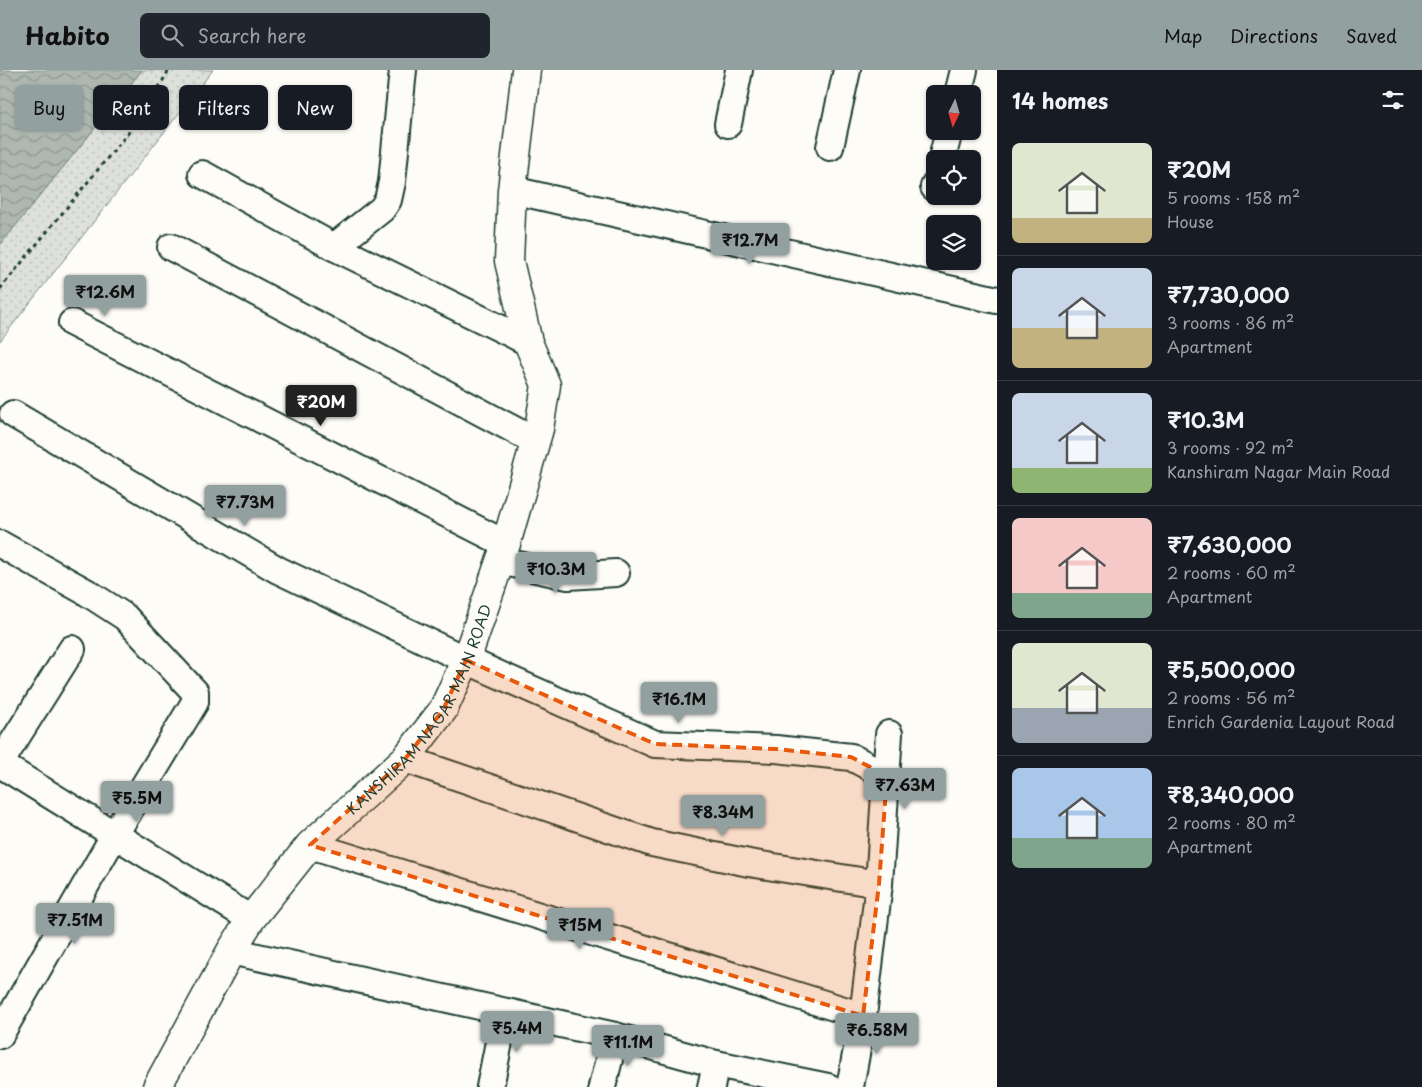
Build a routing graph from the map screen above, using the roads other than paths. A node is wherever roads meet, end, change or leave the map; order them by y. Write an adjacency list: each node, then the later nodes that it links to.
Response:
1 (403, 70): 12 (street)
2 (526, 70): 10 (street, KANSHIRAM NAGAR MAIN ROAD)
3 (739, 70): 7 (street)
4 (847, 70): 8 (street)
5 (964, 70): 6 (street)
6 (960, 85)
7 (728, 124)
8 (830, 147)
9 (202, 174): 12 (street)
10 (512, 190): 13 (street); 15 (street, KANSHIRAM NAGAR MAIN ROAD)
11 (171, 247): 17 (street)
12 (334, 247): 15 (street)
13 (997, 300)
14 (72, 323): 18 (street)
15 (528, 342): 17 (street, KANSHIRAM NAGAR MAIN ROAD)
16 (13, 414): 22 (street)
17 (536, 441): 18 (street, KANSHIRAM NAGAR MAIN ROAD)
18 (503, 552): 20 (street); 22 (street, KANSHIRAM NAGAR MAIN ROAD)
19 (3, 554): 27 (street)
20 (616, 573)
21 (72, 649): 25 (street)
22 (466, 660): 24 (street, KANSHIRAM NAGAR MAIN ROAD); 26 (street)
23 (889, 734): 26 (street)
24 (405, 759): 28 (street, KANSHIRAM NAGAR MAIN ROAD); 29 (street)
25 (0, 763): 27 (street)
26 (887, 776): 29 (street)
27 (114, 834): 30 (street); 34 (street)
28 (310, 845): 30 (street, KANSHIRAM NAGAR MAIN ROAD); 33 (street)
29 (879, 884): 33 (street)
30 (251, 919): 31 (street, KANSHIRAM NAGAR MAIN ROAD)
31 (231, 951): 32 (street); 37 (street, KANSHIRAM NAGAR MAIN ROAD)
32 (505, 1012): 35 (street); 38 (street)
33 (863, 1016): 41 (street)
34 (0, 1035)
35 (615, 1036): 36 (street); 39 (street)
36 (713, 1075): 40 (street)
37 (164, 1085)
38 (490, 1087)
39 (602, 1087)
40 (828, 1087)
41 (850, 1087)

